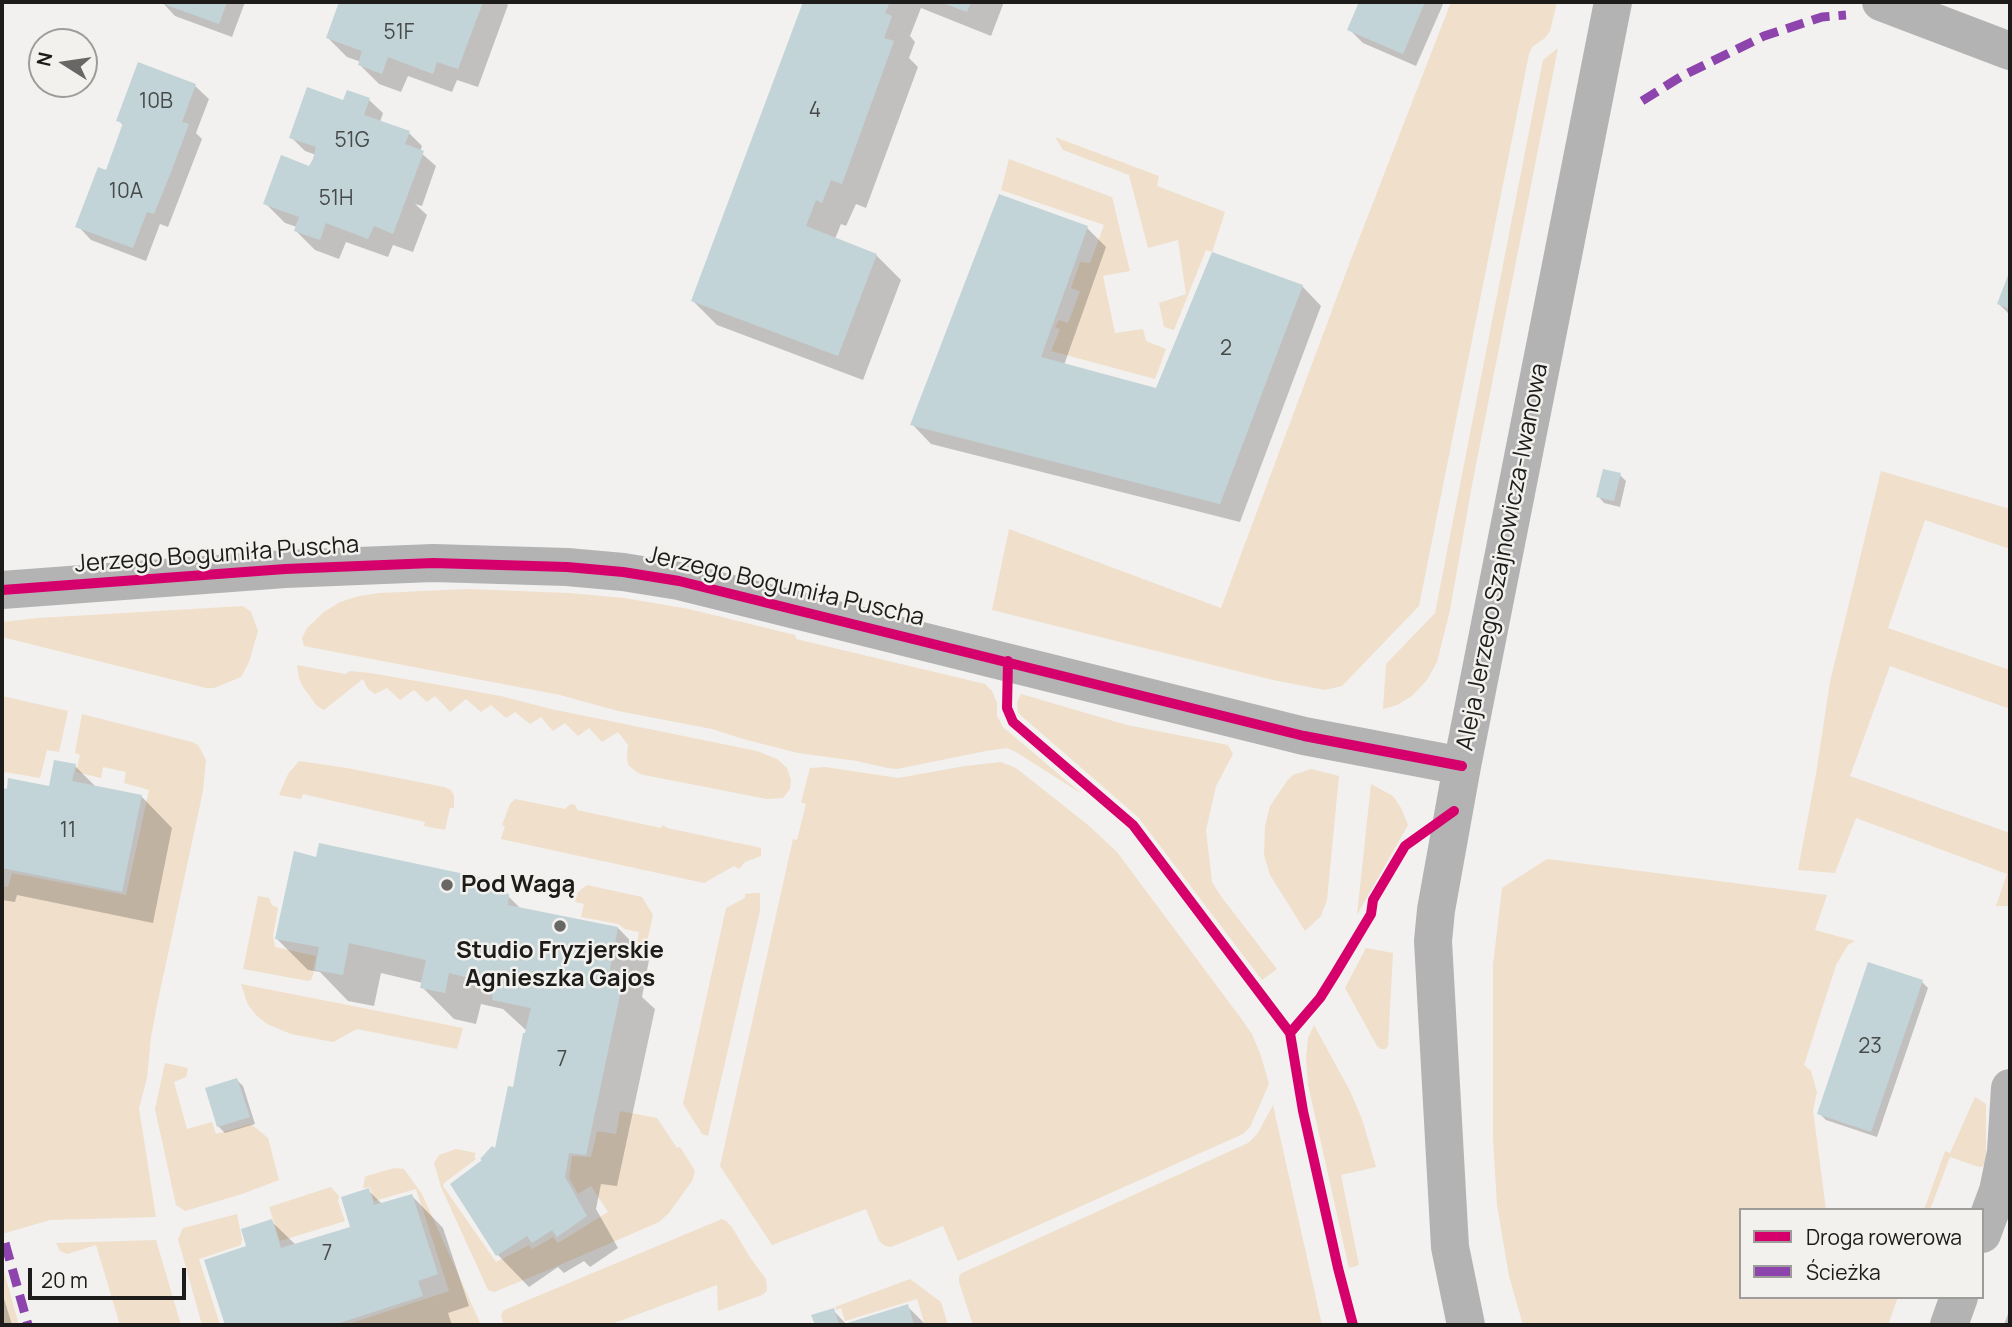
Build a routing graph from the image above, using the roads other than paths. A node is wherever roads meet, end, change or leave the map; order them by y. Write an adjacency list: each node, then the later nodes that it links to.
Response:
1 (1613, 2): 5 (street, Aleja Jerzego Szajnowicza-Iwanowa)
2 (1881, 2): 3 (street)
3 (2010, 51)
4 (2, 590): 5 (street, Jerzego Bogumiła Puscha)
5 (1462, 766): 9 (street, Aleja Jerzego Szajnowicza-Iwanowa)
6 (2010, 1088): 7 (street)
7 (1984, 1229)
8 (1958, 1299): 10 (street)
9 (1466, 1325)
10 (1949, 1325)

